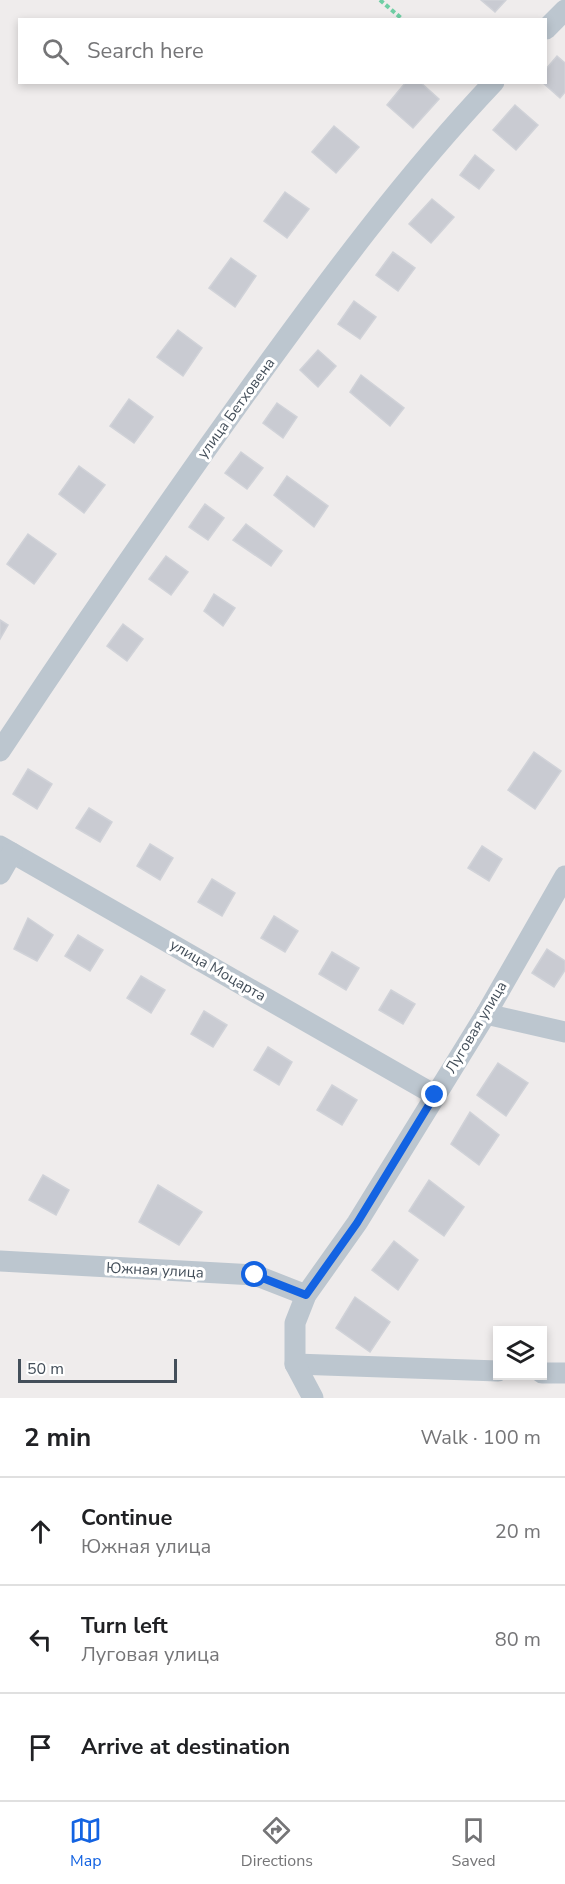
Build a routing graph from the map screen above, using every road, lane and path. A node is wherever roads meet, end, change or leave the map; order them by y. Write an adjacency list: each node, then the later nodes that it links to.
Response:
1 (380, 0): 3 (path)
2 (565, 9): 4 (street)
3 (401, 18)
4 (547, 28)
5 (492, 84): 6 (street, улица Бетховена)
6 (0, 751)
7 (6, 850): 8 (street); 12 (street, улица Моцарта)
8 (0, 874)
9 (565, 876): 10 (street, Луговая улица)
10 (486, 1014): 11 (street); 12 (street, Луговая улица)
11 (565, 1032)
12 (435, 1095): 14 (street, Луговая улица)
13 (0, 1261): 14 (street, Южная улица)
14 (306, 1295): 15 (street, Луговая улица)
15 (295, 1364): 16 (street); 19 (street, Луговая улица)
16 (493, 1371)
17 (547, 1373): 18 (street)
18 (565, 1374)
19 (313, 1398)

